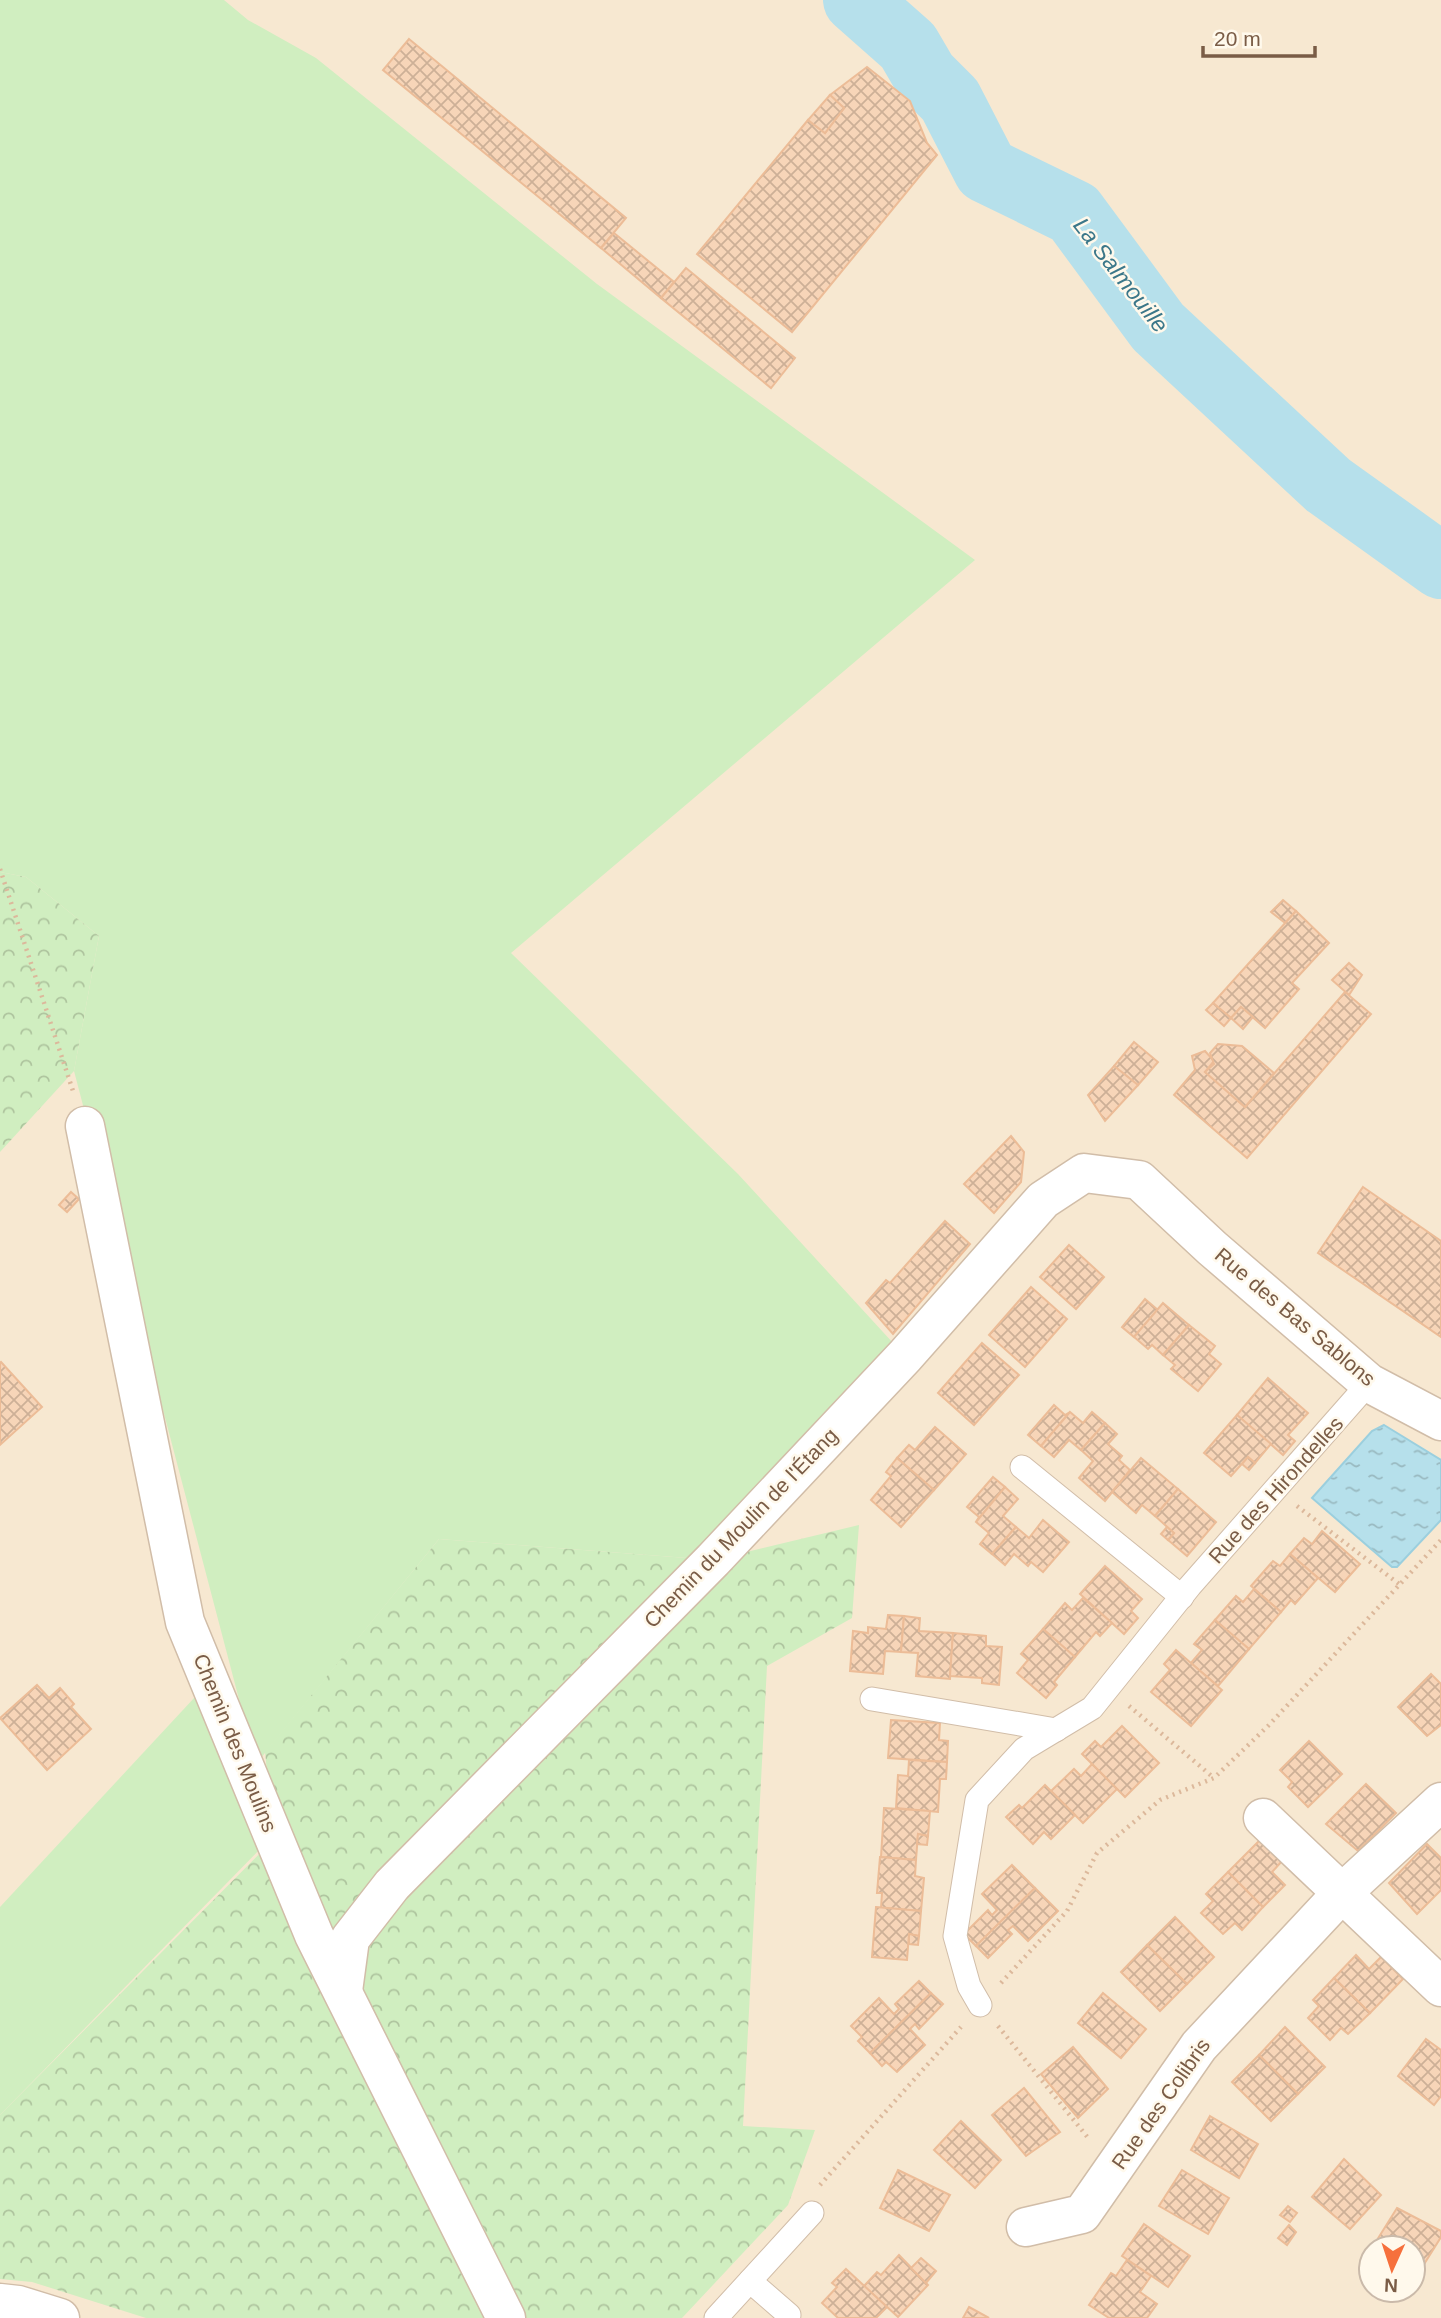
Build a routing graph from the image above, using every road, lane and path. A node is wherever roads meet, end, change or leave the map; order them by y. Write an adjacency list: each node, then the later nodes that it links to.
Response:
1 (0, 869): 2 (path)
2 (85, 1126): 19 (street, Chemin des Moulins)
3 (1190, 1227): 4 (street, Rue des Bas Sablons); 19 (street, Chemin du Moulin de l'Étang)
4 (1369, 1383): 5 (street, Rue des Bas Sablons); 7 (lane, Rue des Hirondelles)
5 (1441, 1421)
6 (1022, 1467): 10 (lane)
7 (1276, 1490): 9 (path); 10 (lane, Rue des Hirondelles)
8 (1441, 1540): 9 (path)
9 (1399, 1584): 14 (path)
10 (1182, 1597): 11 (lane, Rue des Hirondelles)
11 (1108, 1689): 13 (lane, Rue des Hirondelles); 14 (path)
12 (872, 1699): 13 (lane)
13 (1056, 1730): 20 (lane, Rue des Hirondelles)
14 (1214, 1778): 20 (path)
15 (1441, 1802): 17 (street, Rue des Colibris)
16 (1263, 1818): 17 (street)
17 (1341, 1895): 18 (street); 21 (street, Rue des Colibris)
18 (1441, 1987)
19 (343, 1991): 28 (street, Chemin des Moulins)
20 (980, 2005): 21 (path); 22 (path)
21 (1115, 2170): 23 (street, Rue des Colibris)
22 (812, 2213): 24 (lane)
23 (1026, 2227)
24 (750, 2281): 26 (lane); 29 (lane)
25 (0, 2303): 27 (street)
26 (789, 2315)
27 (60, 2318)
28 (506, 2318)
29 (716, 2318)

